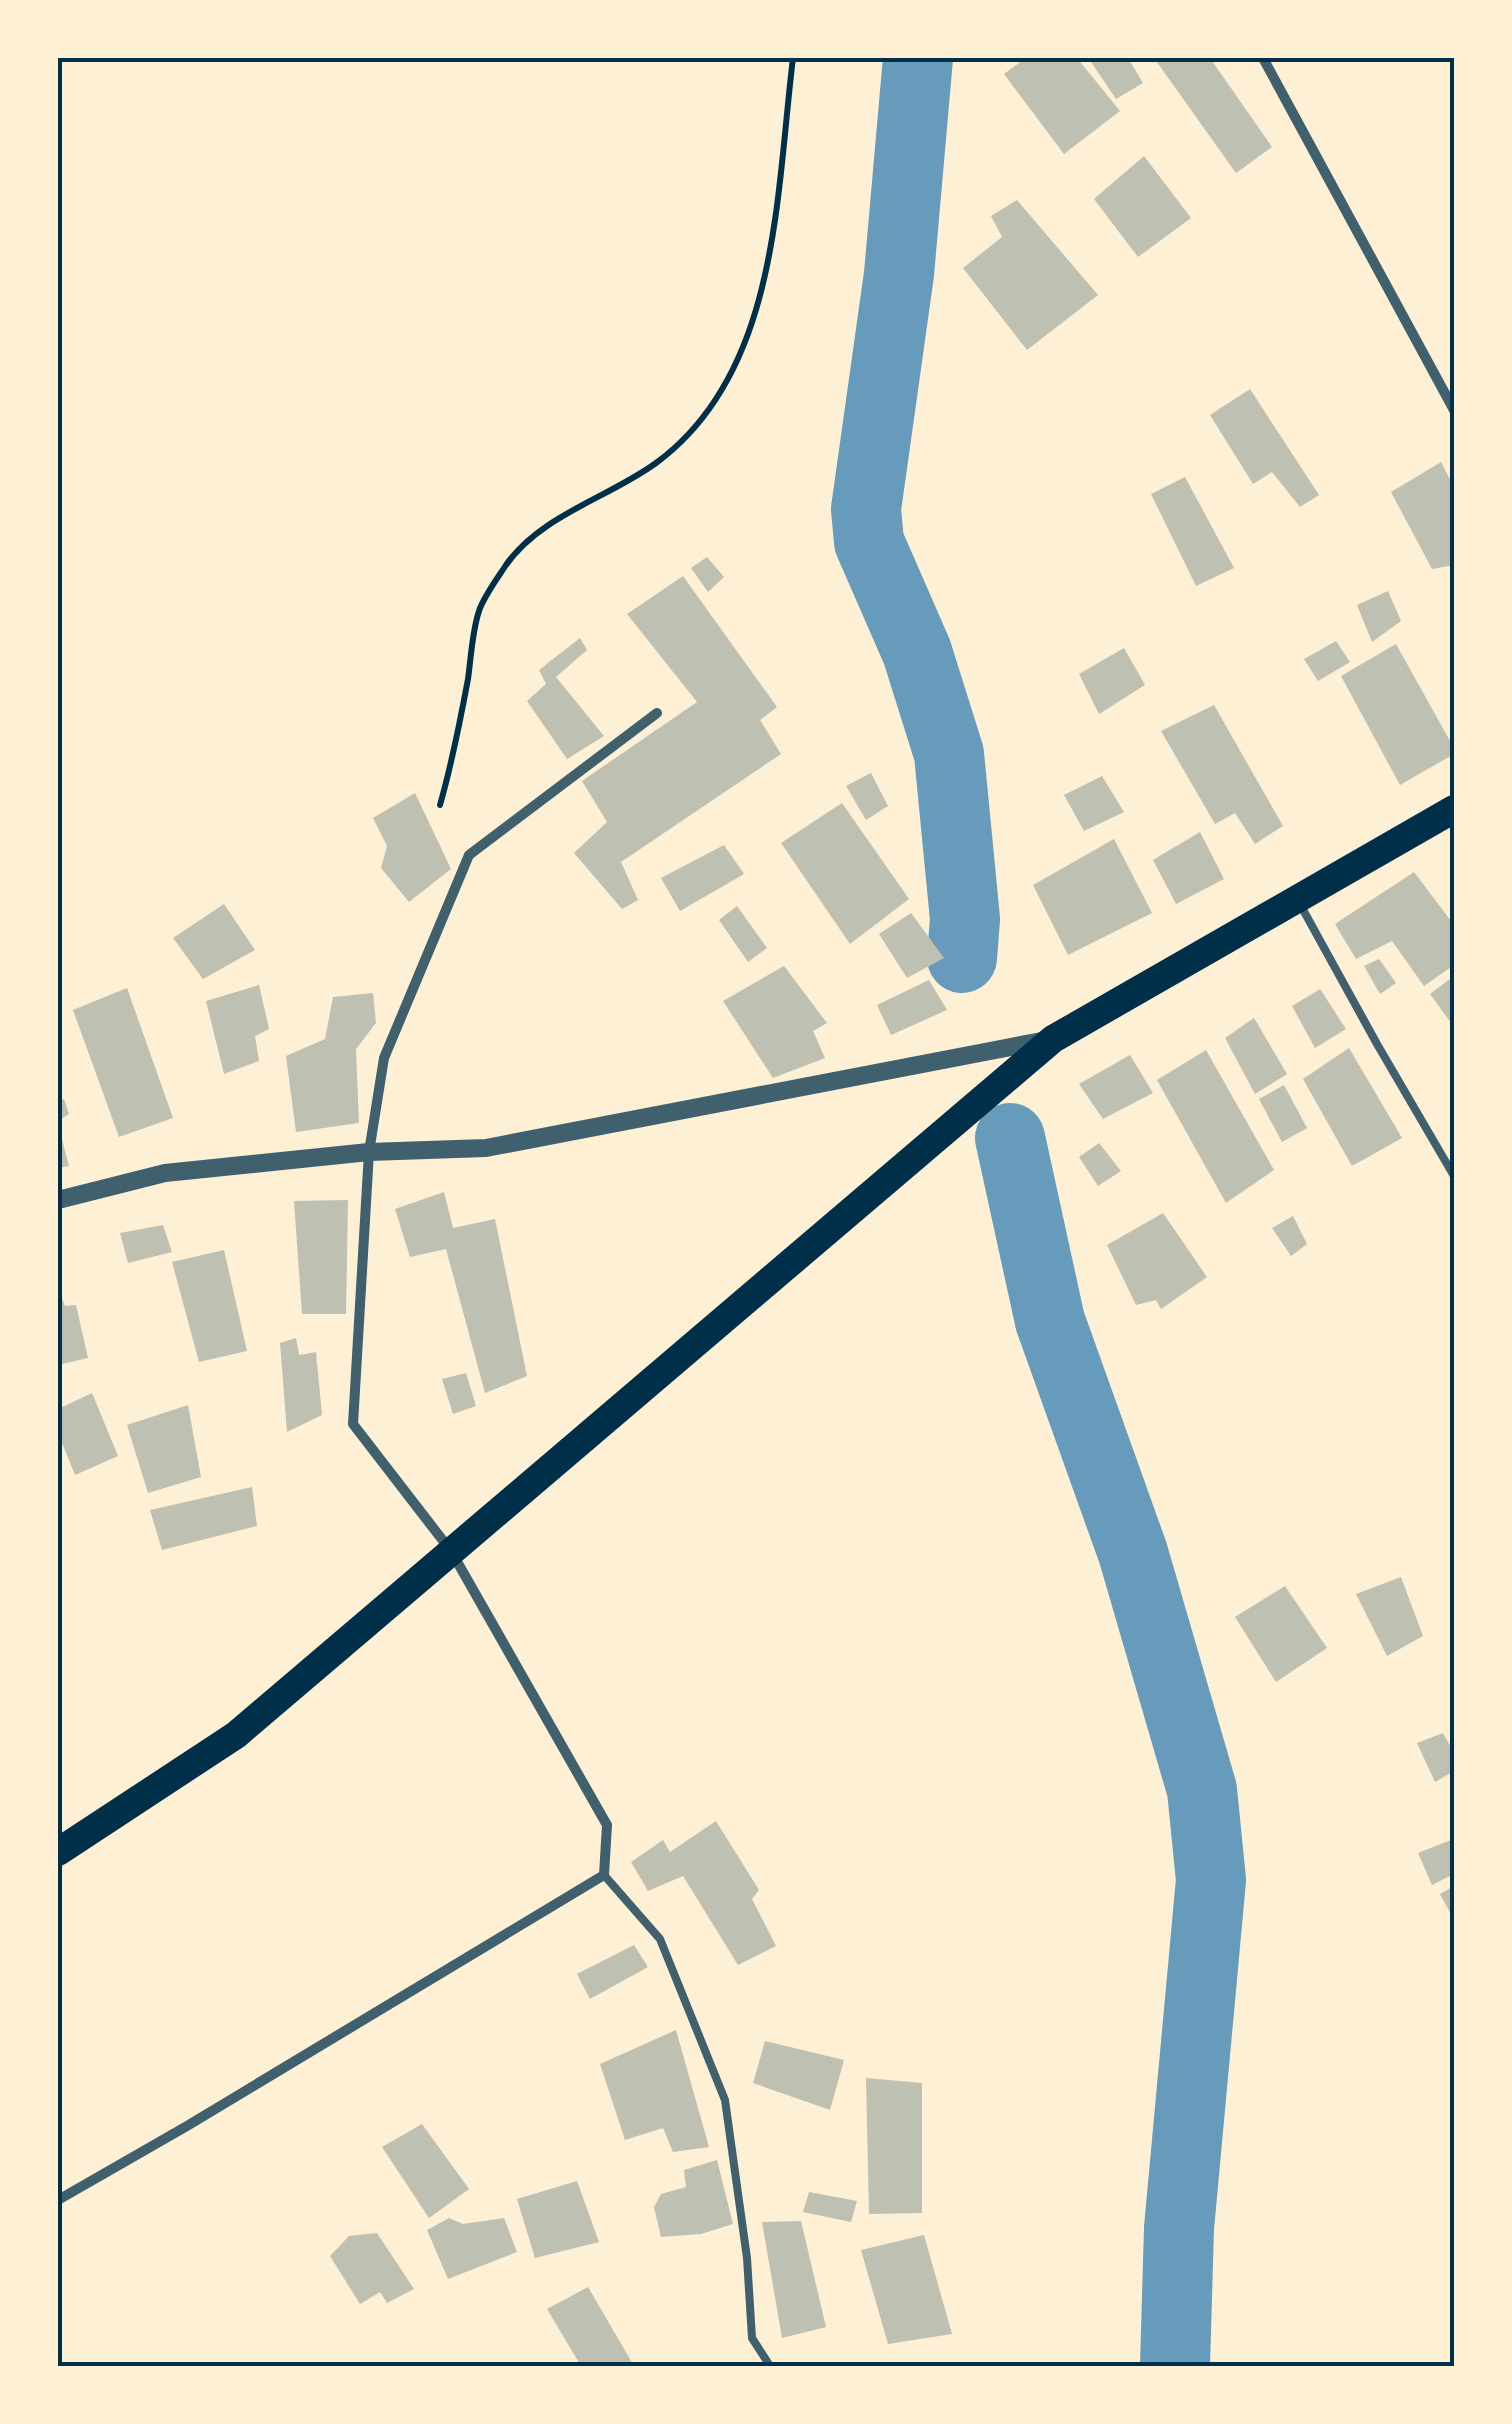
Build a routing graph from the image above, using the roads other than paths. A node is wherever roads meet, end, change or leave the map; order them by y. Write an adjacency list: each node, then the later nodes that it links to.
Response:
1 (1262, 58): 2 (street)
2 (1454, 410)
3 (657, 714): 7 (street)
4 (1454, 808): 5 (highway)
5 (1296, 897): 6 (highway); 8 (lane)
6 (1053, 1039): 7 (street); 10 (highway)
7 (370, 1152): 9 (street); 10 (street)
8 (1454, 1176)
9 (58, 1200)
10 (451, 1552): 11 (highway); 12 (street)
11 (58, 1852)
12 (604, 1875): 13 (street); 14 (lane)
13 (58, 2200)
14 (770, 2366)

